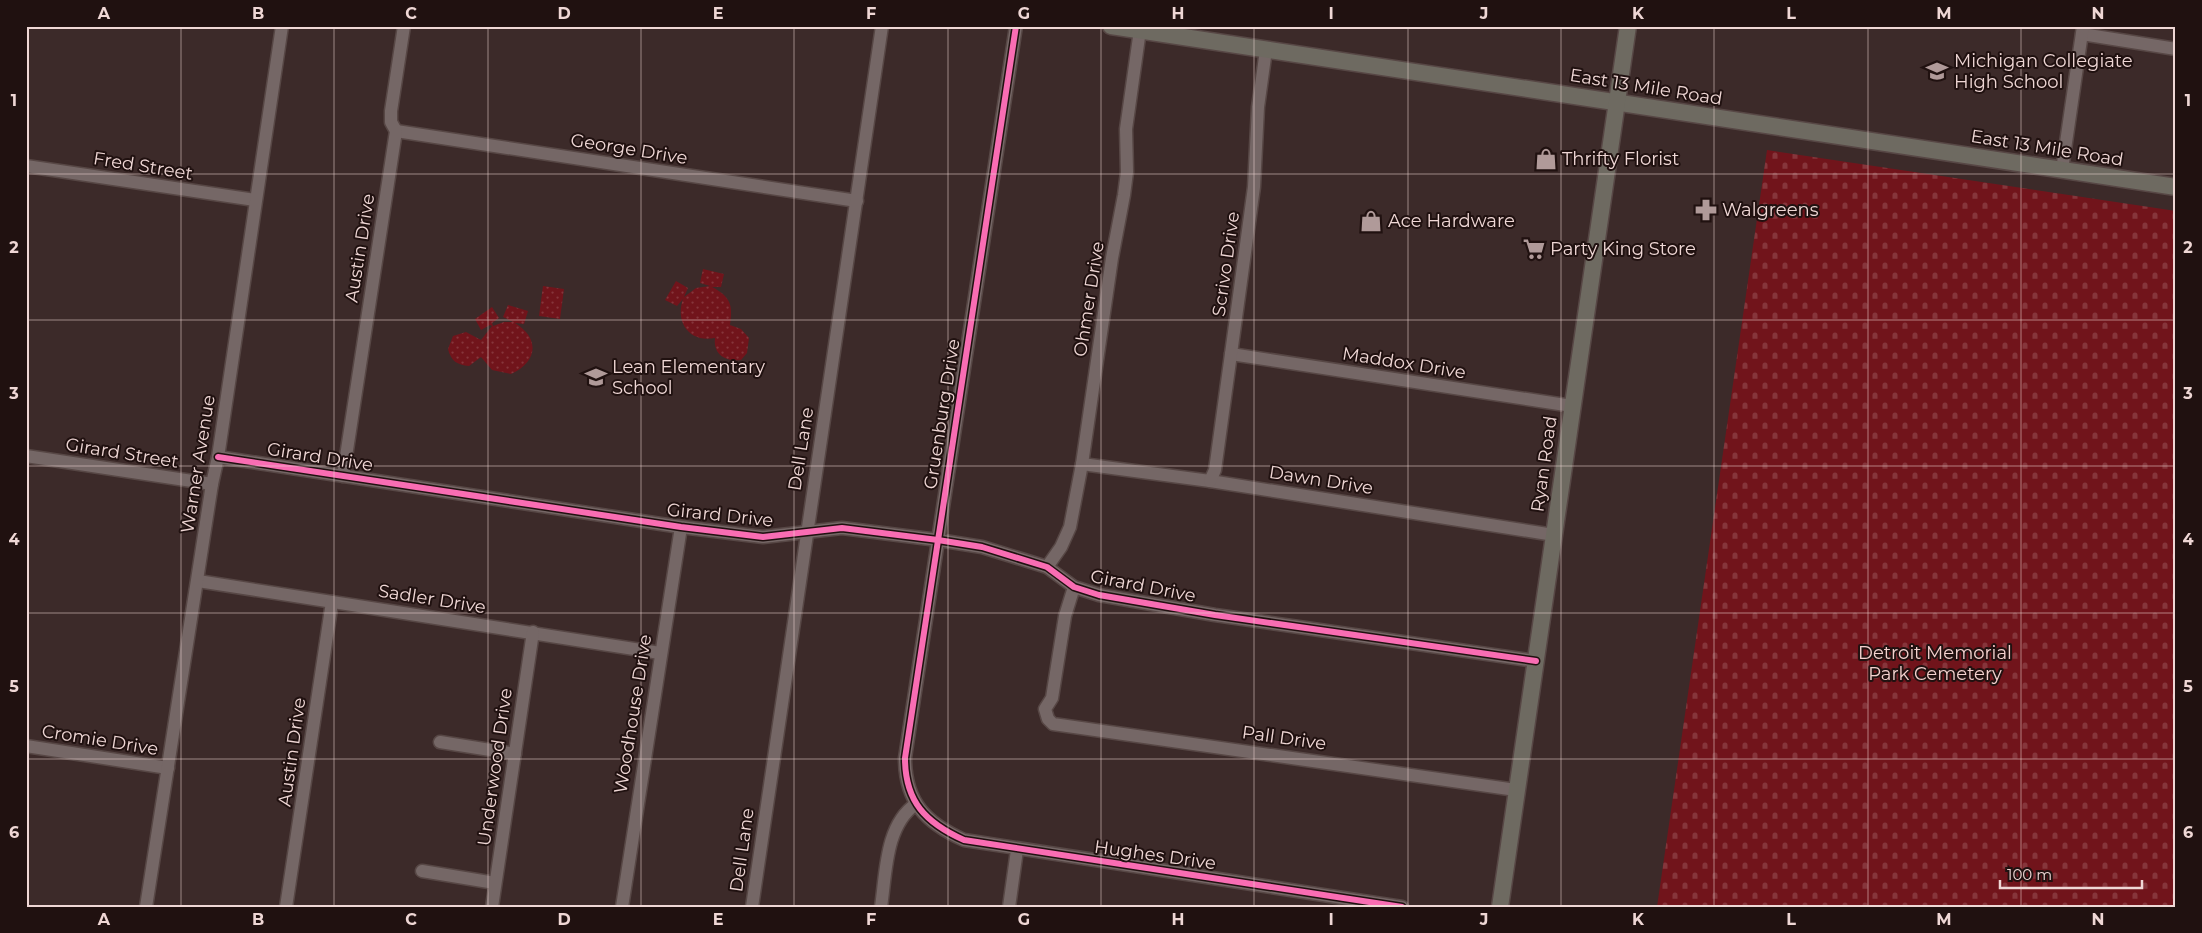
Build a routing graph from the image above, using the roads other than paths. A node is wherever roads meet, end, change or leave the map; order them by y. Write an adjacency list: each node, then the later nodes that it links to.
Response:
1 (282, 26): 16 (street, Warner Avenue)
2 (404, 26): 12 (street, Austin Drive)
3 (882, 26): 17 (street, Dell Lane)
4 (1016, 26): 29 (street, Gruenburg Drive)
5 (1111, 26): 7 (main road, East 13 Mile Road)
6 (1628, 26): 11 (main road, Ryan Road)
7 (1140, 30): 10 (main road, East 13 Mile Road); 22 (street, Ohmer Drive)
8 (2082, 30): 9 (street); 14 (street)
9 (2176, 49)
10 (1266, 50): 11 (main road, East 13 Mile Road); 18 (street, Scrivo Drive)
11 (1617, 103): 14 (main road, East 13 Mile Road); 19 (main road, Ryan Road)
12 (396, 131): 17 (street, George Drive); 23 (street, Austin Drive)
13 (26, 166): 16 (street, Fred Street)
14 (2062, 170): 15 (main road, East 13 Mile Road)
15 (2176, 187)
16 (255, 200): 21 (street, Warner Avenue)
17 (857, 201): 27 (street, Dell Lane)
18 (1231, 354): 19 (street, Maddox Drive); 24 (street, Scrivo Drive)
19 (1572, 406): 28 (main road, Ryan Road)
20 (26, 456): 25 (street, Girard Street)
21 (218, 457): 23 (street, Girard Drive); 25 (street, Warner Avenue)
22 (1082, 464): 24 (street, Dawn Drive); 30 (street, Ohmer Drive)
23 (343, 476): 26 (street, Girard Drive)
24 (1210, 481): 28 (street, Dawn Drive)
25 (212, 484): 31 (street, Warner Avenue)
26 (681, 528): 27 (street, Girard Drive); 35 (street, Woodhouse Drive)
27 (806, 532): 29 (street, Girard Drive); 50 (street, Dell Lane)
28 (1554, 535): 36 (main road, Ryan Road)
29 (938, 540): 30 (street, Girard Drive); 42 (street, Gruenburg Drive)
30 (1047, 567): 32 (street, Girard Drive)
31 (198, 581): 33 (street, Sadler Drive); 40 (street, Warner Avenue)
32 (1074, 587): 36 (street, Girard Drive); 41 (street, Pall Drive)
33 (332, 602): 34 (street, Sadler Drive); 47 (street, Austin Drive)
34 (533, 632): 35 (street, Sadler Drive); 39 (street, Underwood Drive)
35 (660, 653): 49 (street, Woodhouse Drive)
36 (1536, 661): 41 (main road, Ryan Road)
37 (440, 742): 39 (street)
38 (26, 746): 40 (street, Cromie Drive)
39 (515, 754): 45 (street, Underwood Drive)
40 (168, 768): 46 (street, Warner Avenue)
41 (1516, 790): 54 (main road, Ryan Road)
42 (916, 804): 43 (street, Hughes Drive); 51 (street)
43 (1017, 850): 52 (street); 53 (street, Hughes Drive)
44 (422, 871): 45 (street)
45 (495, 883): 48 (street, Underwood Drive)
46 (146, 907)
47 (286, 907)
48 (492, 907)
49 (622, 907)
50 (752, 907)
51 (881, 907)
52 (1009, 907)
53 (1402, 907)
54 (1500, 907)

